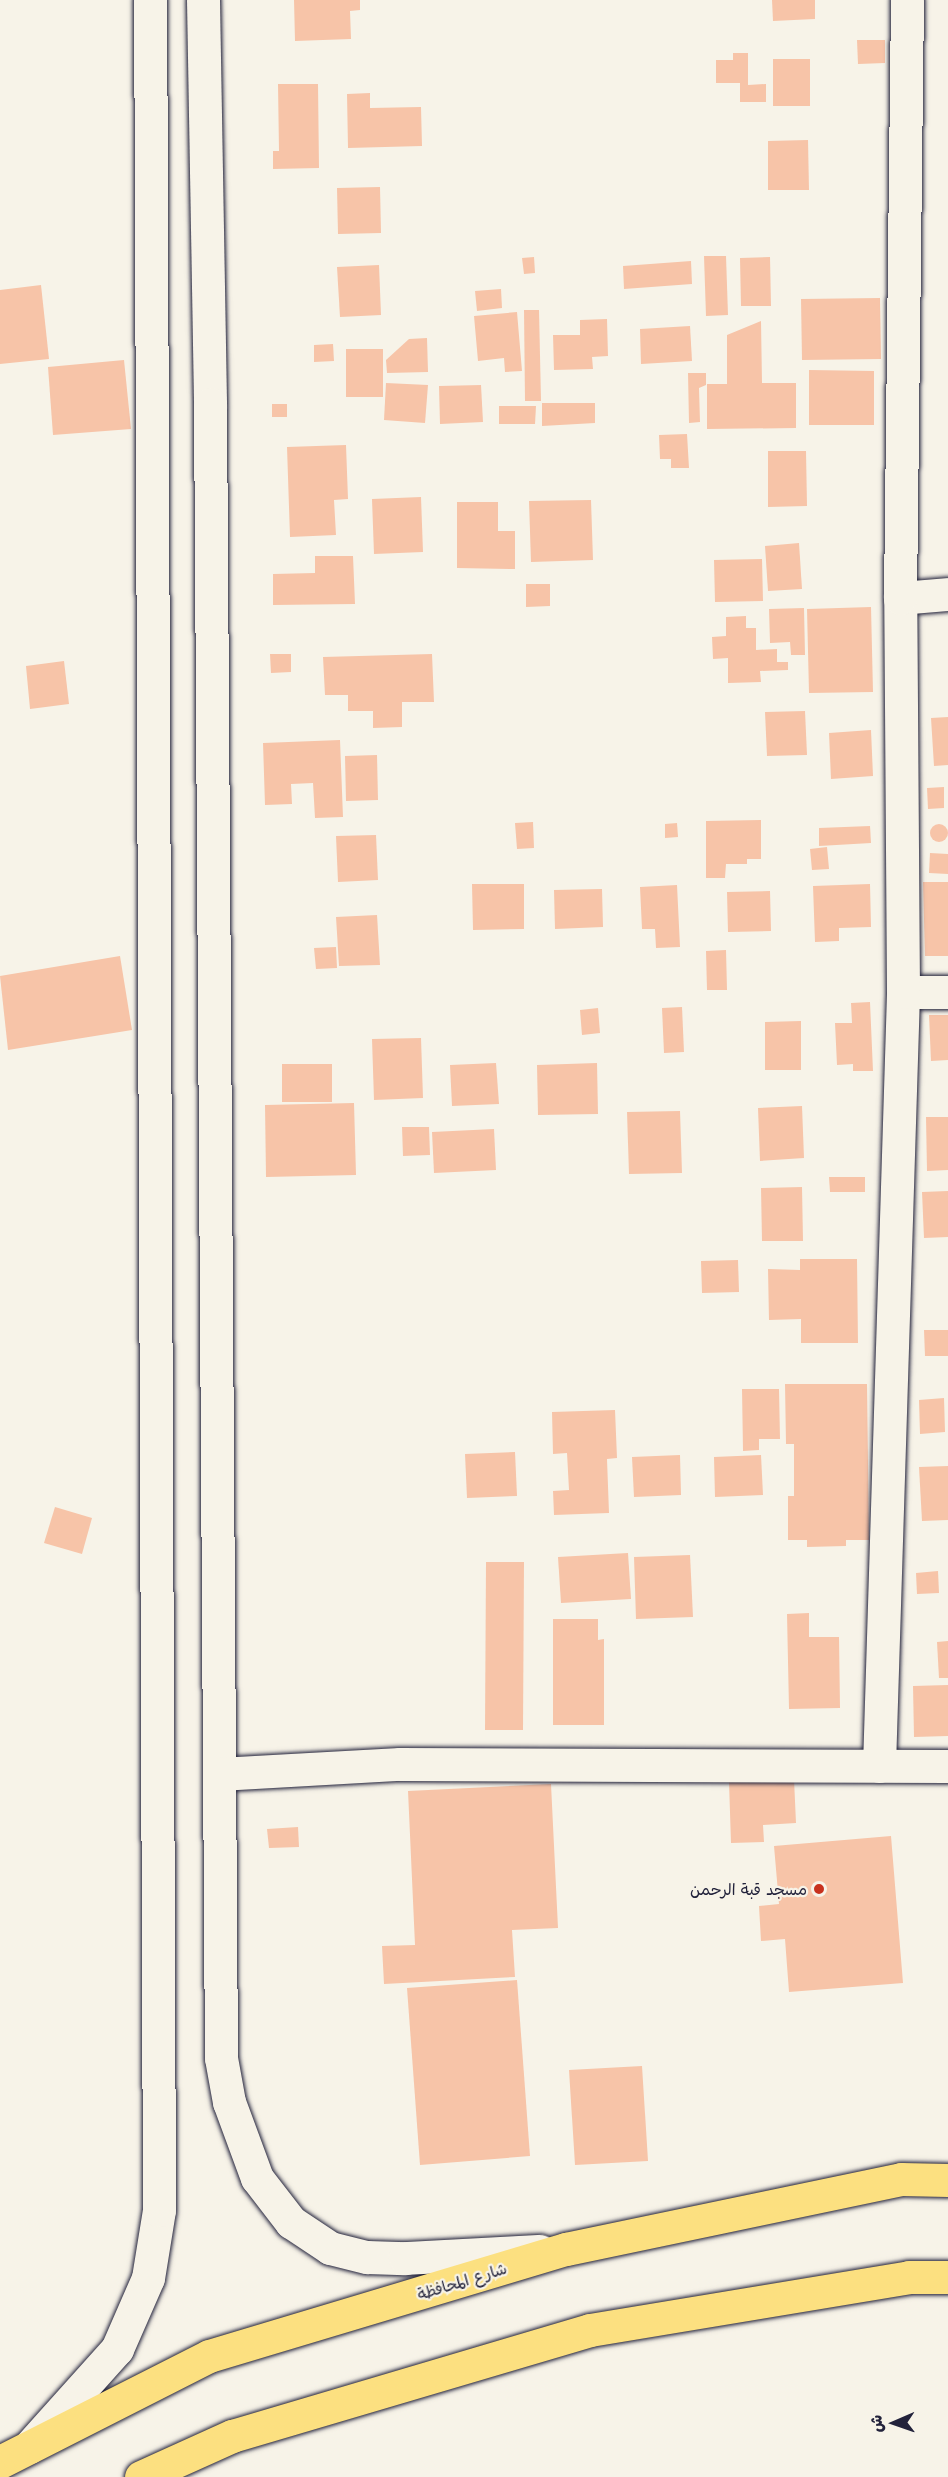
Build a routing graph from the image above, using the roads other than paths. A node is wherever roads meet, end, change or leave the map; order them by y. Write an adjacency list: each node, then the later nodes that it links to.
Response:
1 (150, 0): 14 (street)
2 (203, 0): 10 (street)
3 (907, 0): 5 (street)
4 (948, 594): 5 (street)
5 (900, 598): 6 (street)
6 (903, 992): 7 (street); 8 (street)
7 (948, 992)
8 (879, 1766): 9 (street); 10 (street)
9 (948, 1766)
10 (219, 1773): 12 (street)
11 (948, 2180): 12 (main road, شارع المحافظة)
12 (566, 2250): 14 (main road, شارع المحافظة)
13 (948, 2277): 15 (main road)
14 (13, 2456)
15 (141, 2477)

